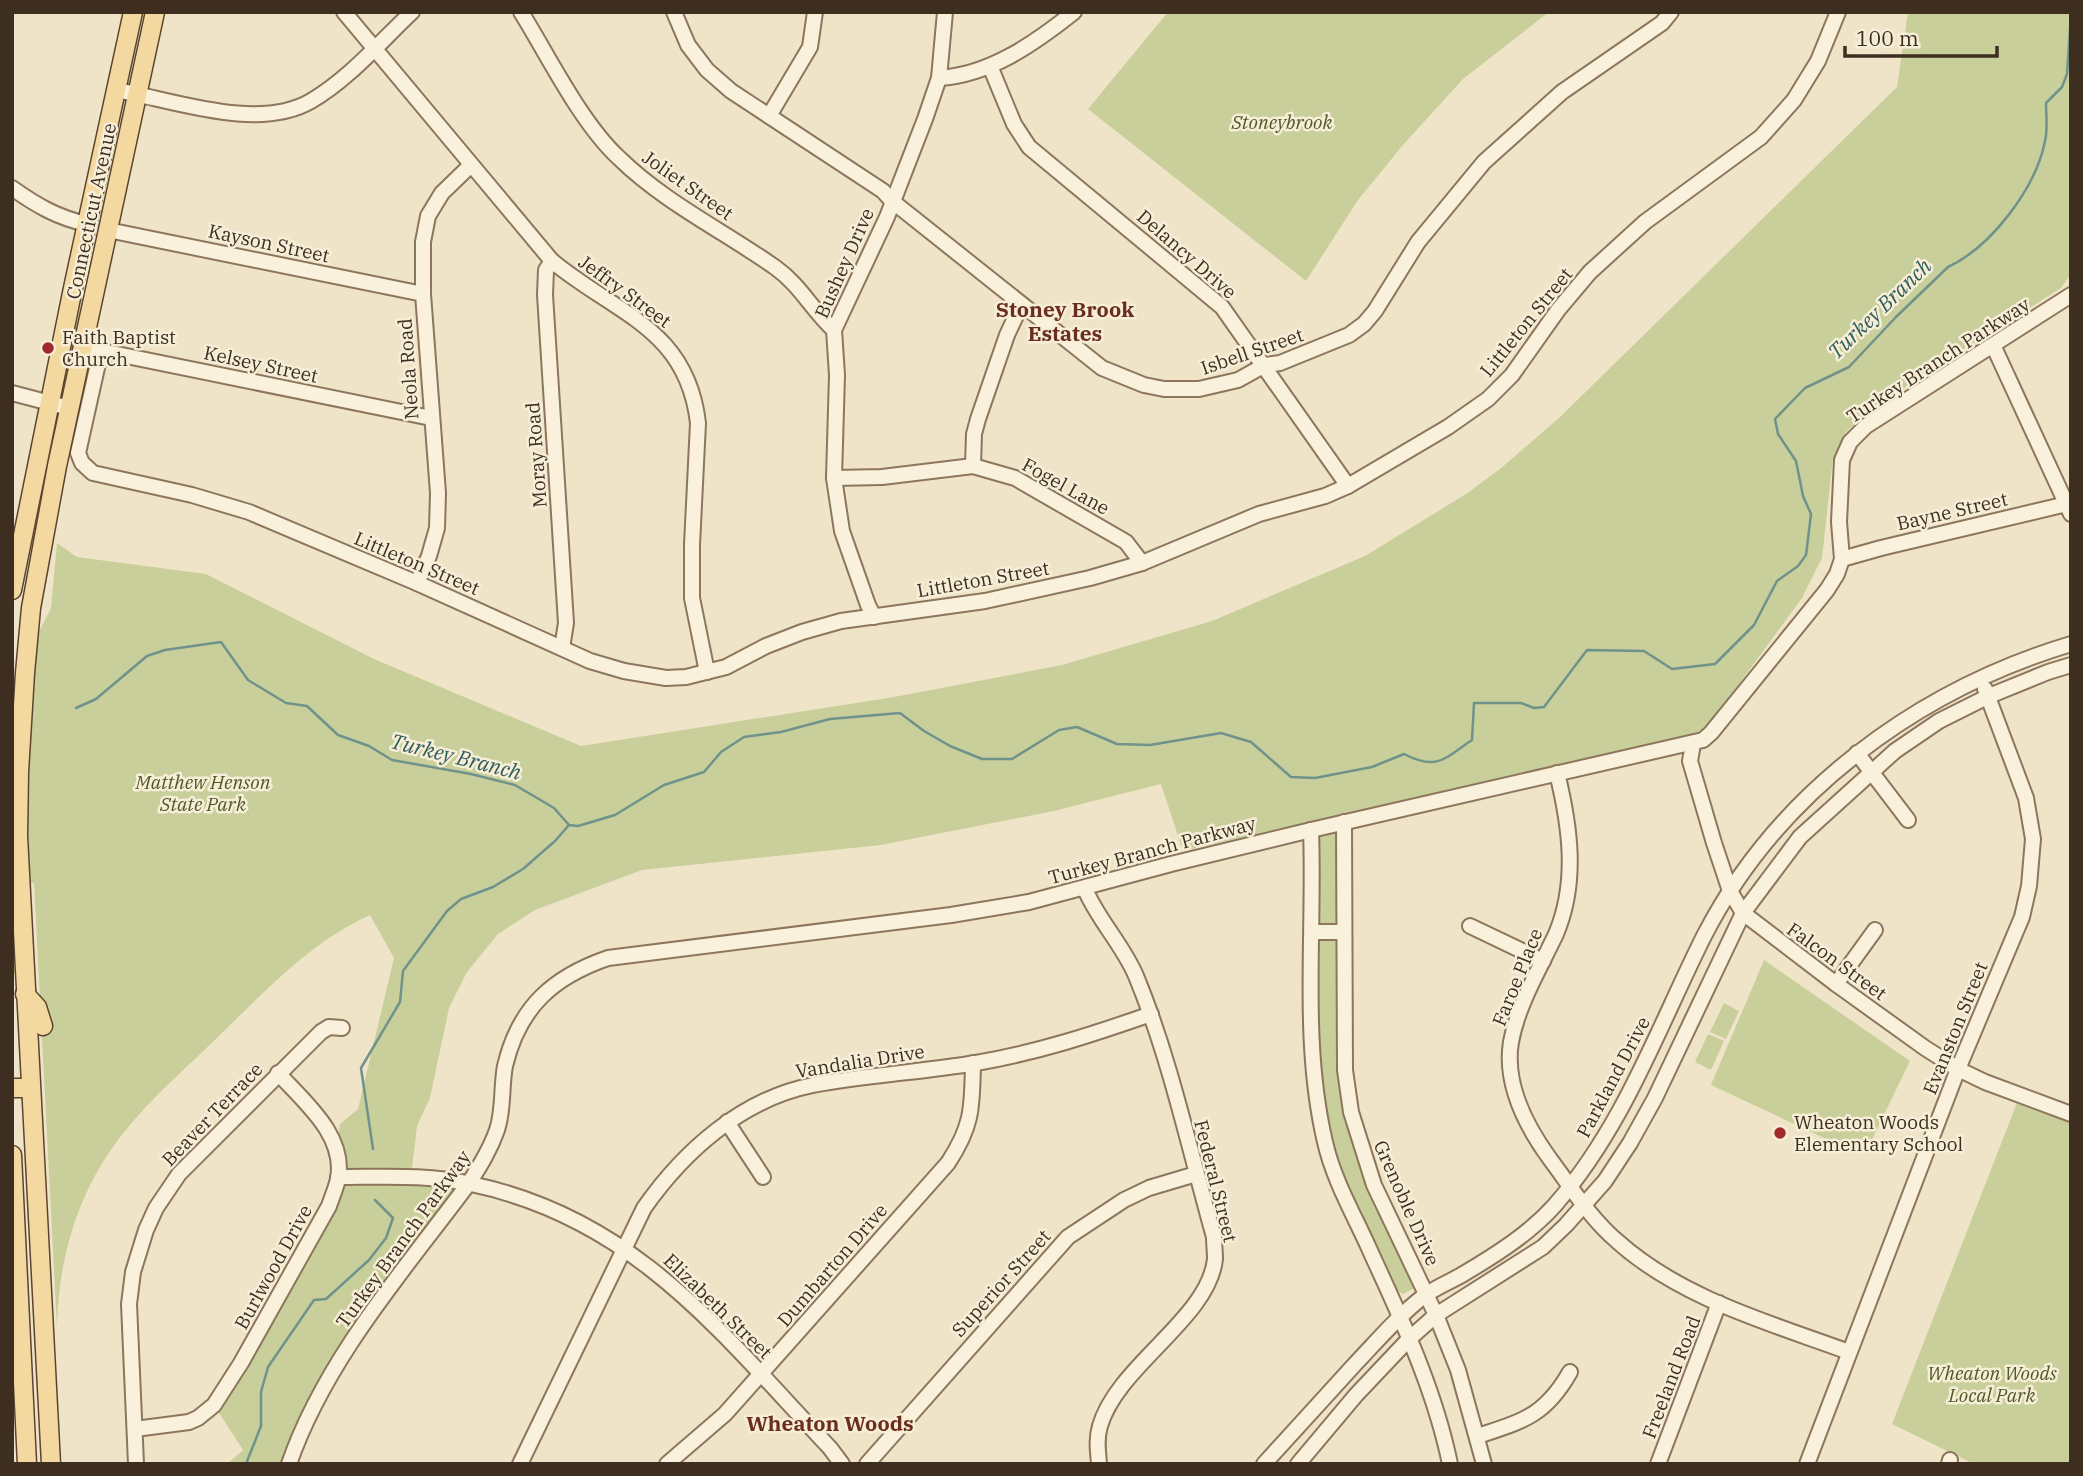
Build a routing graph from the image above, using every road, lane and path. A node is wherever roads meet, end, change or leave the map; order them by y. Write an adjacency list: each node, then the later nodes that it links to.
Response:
1 (133, 12): 15 (main road, Connecticut Avenue)
2 (155, 12): 16 (main road, Connecticut Avenue)
3 (344, 12): 12 (street, Jeffry Street)
4 (412, 12): 12 (street)
5 (521, 12): 27 (street, Joliet Street)
6 (674, 12): 17 (street, Isbell Street)
7 (815, 12): 17 (street)
8 (945, 12): 14 (street, Bushey Drive)
9 (1074, 12): 13 (street)
10 (1671, 12): 30 (street, Isbell Street)
11 (1838, 12): 37 (street, Littleton Street)
12 (374, 48): 16 (street); 18 (street, Jeffry Street)
13 (990, 66): 14 (street); 30 (street, Delancy Drive)
14 (939, 78): 20 (street, Bushey Drive)
15 (116, 90): 16 (street); 21 (main road, Connecticut Avenue)
16 (138, 94): 22 (main road, Connecticut Avenue)
17 (769, 116): 20 (street, Isbell Street)
18 (471, 165): 23 (street, Jeffry Street); 24 (street, Neola Road)
19 (12, 188): 21 (street)
20 (892, 201): 26 (street, Isbell Street); 27 (street, Bushey Drive)
21 (87, 224): 32 (main road, Connecticut Avenue)
22 (108, 230): 24 (street, Kayson Street); 29 (main road, Connecticut Avenue)
23 (552, 261): 45 (street, Moray Road); 47 (street, Jeffry Street)
24 (423, 294): 34 (street, Neola Road)
25 (2071, 295): 28 (street, Turkey Branch Parkway)
26 (1021, 305): 30 (street, Isbell Street); 35 (street)
27 (834, 330): 36 (street, Bushey Drive)
28 (1993, 345): 38 (street); 39 (street, Turkey Branch Parkway)
29 (92, 349): 33 (main road, Connecticut Avenue); 34 (street, Kelsey Street); 41 (street, Littleton Street)
30 (1265, 365): 37 (street, Delancy Drive)
31 (12, 393): 32 (street)
32 (50, 402): 33 (street); 42 (main road, Connecticut Avenue)
33 (69, 408): 66 (main road, Connecticut Avenue)
34 (431, 418): 41 (street, Neola Road)
35 (973, 466): 36 (street, Fogel Lane); 40 (street, Fogel Lane)
36 (834, 478): 43 (street, Bushey Drive)
37 (1348, 486): 40 (street, Littleton Street)
38 (2070, 507): 39 (street, Bayne Street)
39 (1842, 559): 50 (street, Turkey Branch Parkway)
40 (1142, 563): 43 (street, Littleton Street)
41 (417, 583): 45 (street, Littleton Street)
42 (12, 590)
43 (874, 617): 47 (street, Littleton Street)
44 (2071, 644): 48 (street, Parkland Drive)
45 (562, 648): 47 (street, Littleton Street)
46 (2071, 665): 49 (street)
47 (706, 672)
48 (1979, 680): 49 (street, Evanston Street); 51 (street, Parkland Drive)
49 (1989, 696): 52 (street); 71 (street, Evanston Street)
50 (1693, 744): 53 (street, Turkey Branch Parkway); 58 (street, Falcon Street)
51 (1857, 753): 52 (street); 58 (street, Parkland Drive)
52 (1871, 772): 54 (street); 59 (street)
53 (1557, 773): 55 (street, Turkey Branch Parkway); 64 (street, Faroe Place)
54 (1908, 820)
55 (1344, 822): 56 (street, Turkey Branch Parkway); 63 (street, Grenoble Drive)
56 (1311, 830): 57 (street, Turkey Branch Parkway); 62 (street)
57 (1085, 889): 67 (street, Federal Street); 80 (street, Turkey Branch Parkway)
58 (1730, 891): 59 (street, Falcon Street); 81 (street, Parkland Drive)
59 (1743, 913): 65 (street, Falcon Street); 82 (street)
60 (1470, 926): 64 (street)
61 (1875, 930): 65 (street)
62 (1312, 932): 63 (street); 87 (street)
63 (1344, 932): 84 (street, Grenoble Drive)
64 (1543, 961): 81 (street, Faroe Place)
65 (1836, 984): 71 (street, Falcon Street)
66 (25, 986): 68 (main road); 73 (main road, Connecticut Avenue)
67 (1151, 1014): 70 (street, Vandalia Drive); 77 (street, Federal Street)
68 (43, 1026)
69 (342, 1028): 72 (street, Beaver Terrace)
70 (973, 1063): 75 (street, Vandalia Drive); 91 (street, Dumbarton Drive)
71 (1958, 1069): 74 (street, Falcon Street); 89 (street, Evanston Street)
72 (278, 1073): 78 (street, Burlwood Drive); 92 (street, Beaver Terrace)
73 (21, 1088): 95 (main road, Connecticut Avenue)
74 (2071, 1114)
75 (727, 1122): 79 (street); 83 (street, Vandalia Drive)
76 (12, 1155): 94 (main road)
77 (1196, 1174): 101 (street, Superior Street); 102 (street, Federal Street)
78 (338, 1177): 80 (street, Elizabeth Street); 92 (street, Burlwood Drive)
79 (763, 1177)
80 (469, 1183): 83 (street, Elizabeth Street); 97 (street, Turkey Branch Parkway)
81 (1570, 1186): 82 (street, Faroe Place); 84 (street, Parkland Drive)
82 (1584, 1206): 85 (street, Faroe Place); 86 (street)
83 (624, 1248): 91 (street, Elizabeth Street); 98 (street, Vandalia Drive)
84 (1426, 1295): 86 (street, Grenoble Drive); 87 (street, Parkland Drive)
85 (1719, 1303): 89 (street, Faroe Place); 107 (street, Freeland Road)
86 (1436, 1315): 88 (street); 93 (street, Grenoble Drive)
87 (1399, 1317): 88 (street); 103 (street, Parkland Drive)
88 (1409, 1339): 104 (street); 105 (street)
89 (1849, 1352): 108 (street, Evanston Street)
90 (1570, 1372): 93 (street)
91 (760, 1374): 99 (street, Dumbarton Drive); 100 (street, Elizabeth Street)
92 (135, 1429): 96 (street, Beaver Terrace)
93 (1478, 1436): 106 (street, Grenoble Drive)
94 (27, 1464)
95 (51, 1464)
96 (136, 1464)
97 (289, 1464)
98 (520, 1464)
99 (667, 1464)
100 (842, 1464)
101 (867, 1464)
102 (1099, 1464)
103 (1264, 1464)
104 (1298, 1464)
105 (1450, 1464)
106 (1484, 1464)
107 (1658, 1464)
108 (1807, 1464)

